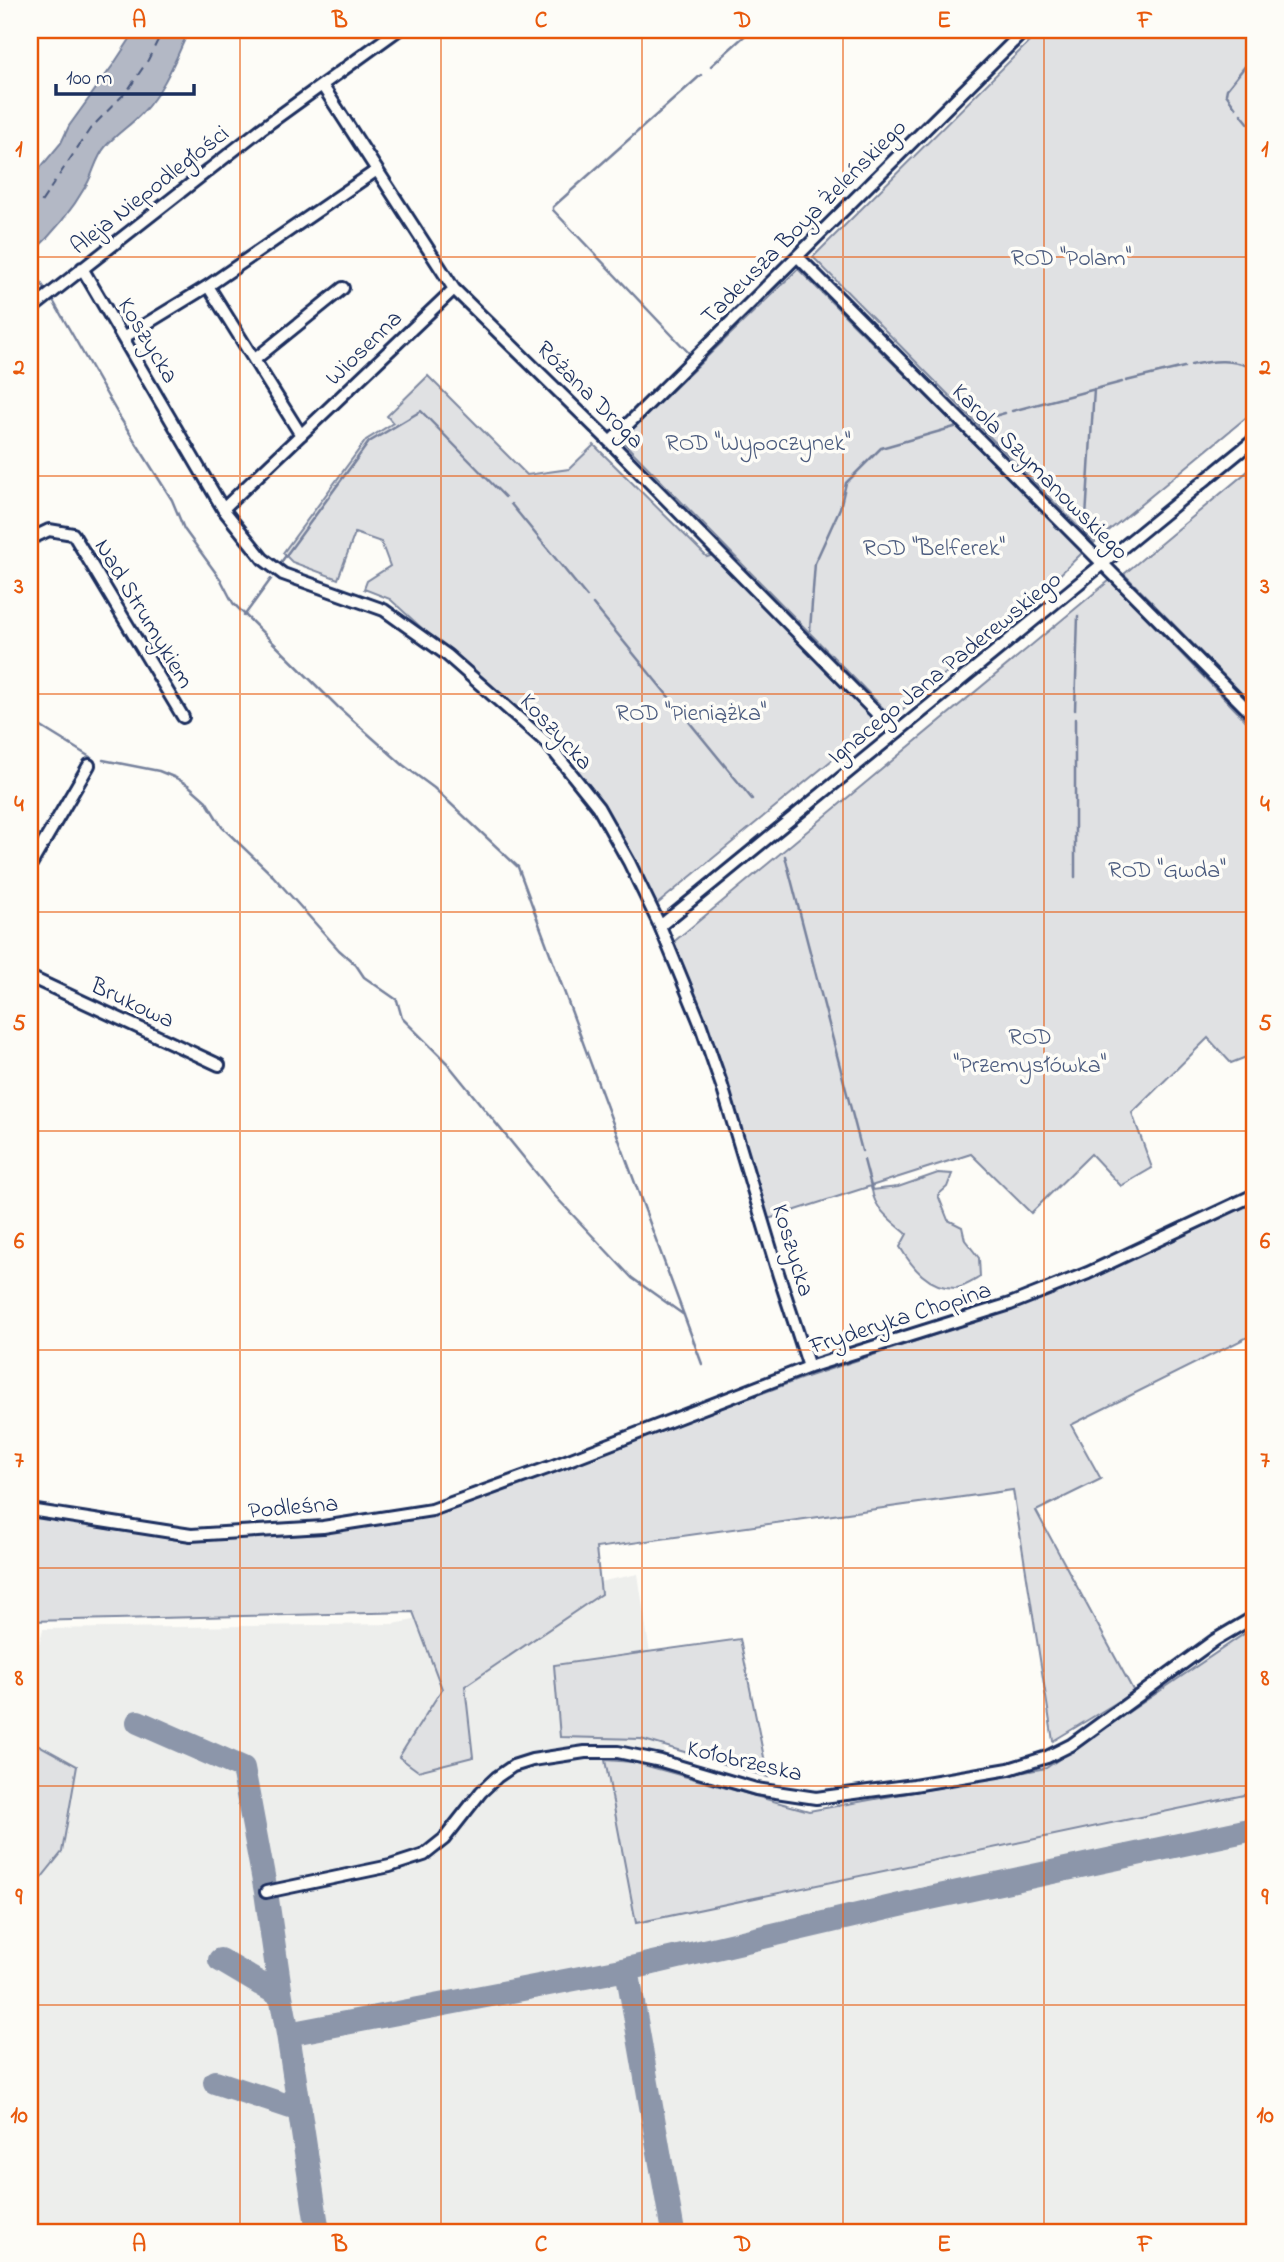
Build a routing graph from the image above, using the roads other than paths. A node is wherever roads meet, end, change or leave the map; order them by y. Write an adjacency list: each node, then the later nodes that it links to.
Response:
1 (398, 30): 3 (street, Aleja Niepodległości)
2 (1025, 30): 5 (street, Tadeusza Boya Żeleńskiego)
3 (322, 85): 4 (street, Różana Droga); 6 (street, Aleja Niepodległości)
4 (377, 170): 7 (street); 9 (street, Różana Droga)
5 (798, 257): 15 (street, Tadeusza Boya Żeleńskiego); 18 (street, Karola Szymanowskiego)
6 (82, 268): 10 (street, Aleja Niepodległości); 11 (street, Koszycka)
7 (208, 286): 11 (street); 12 (street)
8 (343, 288): 12 (street)
9 (454, 289): 13 (street, Wiosenna); 15 (street, Różana Droga)
10 (30, 310)
11 (123, 338): 16 (street, Koszycka)
12 (254, 360): 13 (street)
13 (301, 435): 16 (street, Wiosenna)
14 (1254, 440): 18 (street, Ignacego Jana Paderewskiego)
15 (610, 442): 21 (street, Różana Droga)
16 (223, 509): 24 (street, Koszycka)
17 (30, 539): 20 (street, Nad Strumykiem)
18 (1104, 564): 19 (street, Karola Szymanowskiego); 21 (street, Ignacego Jana Paderewskiego)
19 (1254, 716)
20 (183, 718)
21 (896, 733): 24 (street, Ignacego Jana Paderewskiego)
22 (89, 765): 23 (street)
23 (30, 866)
24 (660, 926): 28 (street, Koszycka)
25 (30, 977): 26 (street, Brukowa)
26 (219, 1065)
27 (1254, 1195): 28 (street, Fryderyka Chopina)
28 (809, 1367): 29 (street, Fryderyka Chopina)
29 (552, 1466): 30 (street, Podleśna)
30 (30, 1510)
31 (1254, 1617): 32 (street, Kołobrzeska)
32 (266, 1892)

